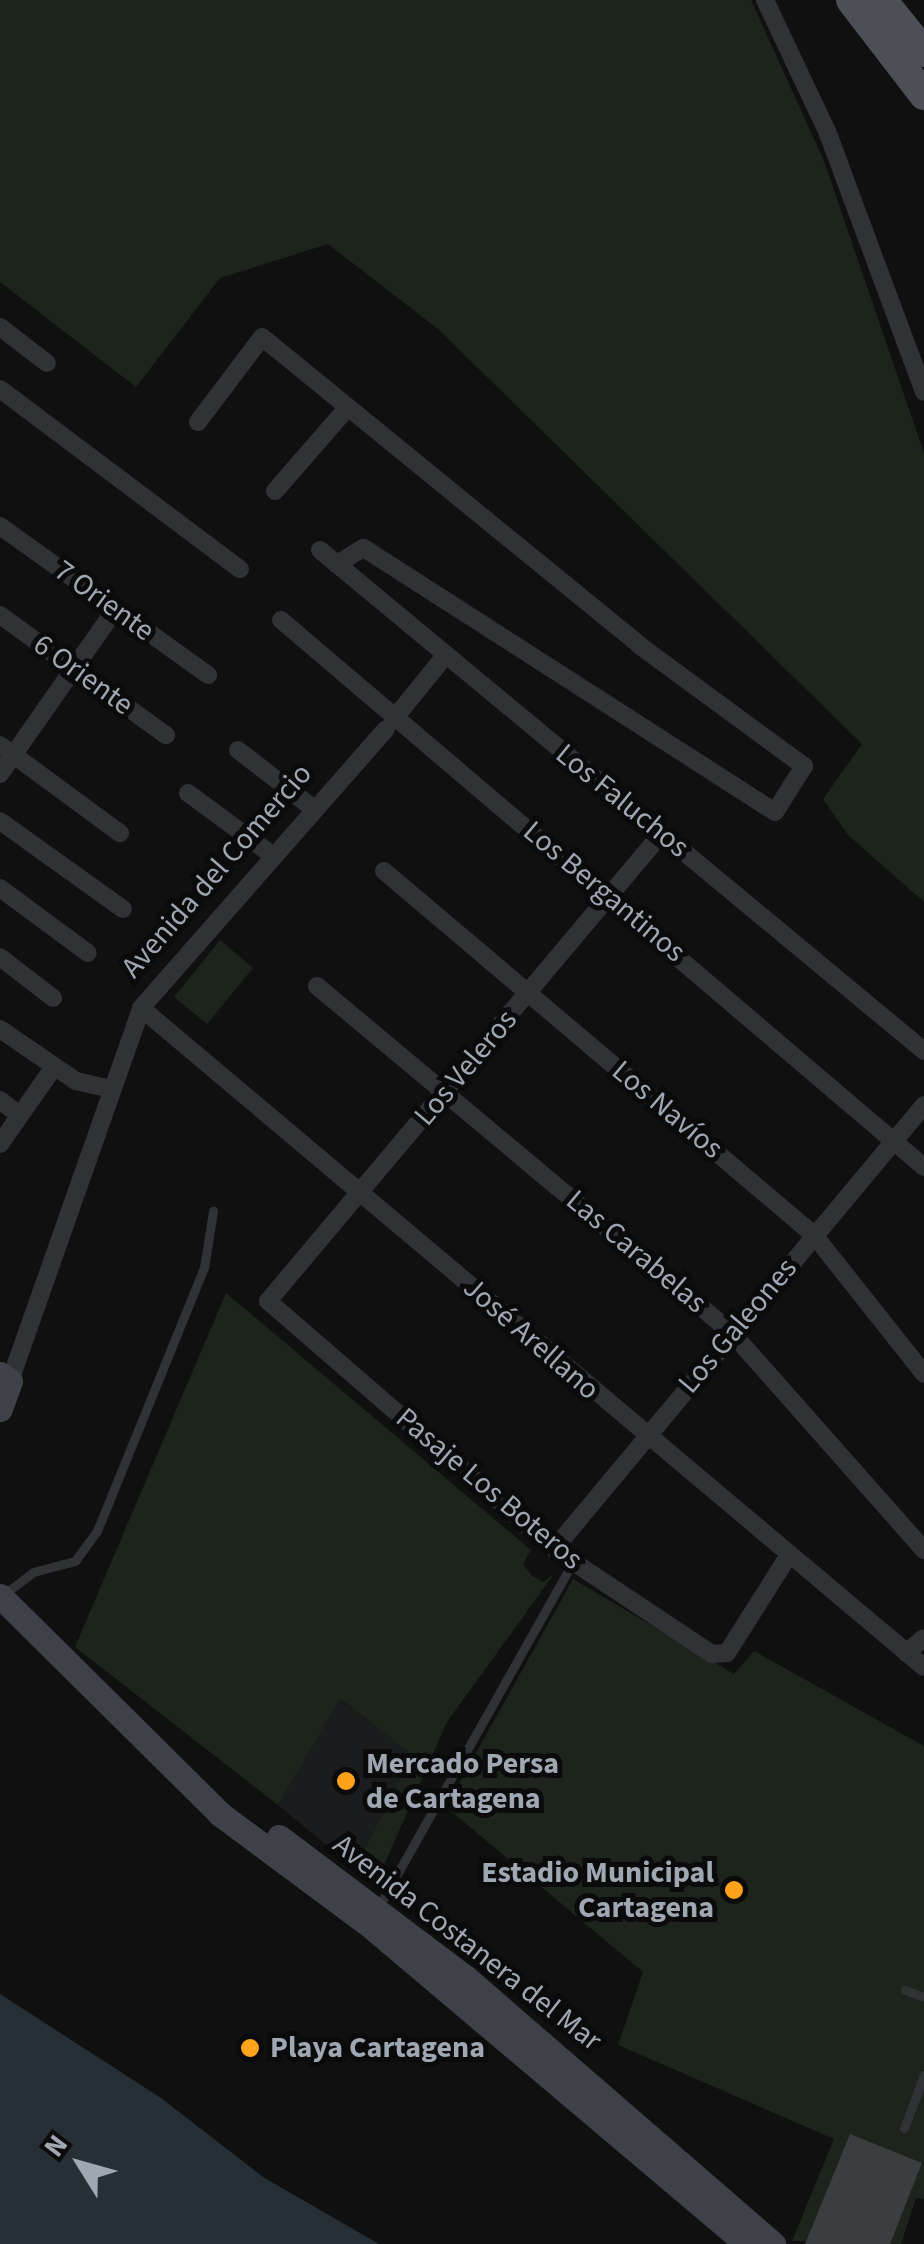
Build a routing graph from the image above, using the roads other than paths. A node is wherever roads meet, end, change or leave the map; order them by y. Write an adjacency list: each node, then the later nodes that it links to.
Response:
1 (765, 0): 11 (street)
2 (851, 0): 7 (main road)
3 (882, 0): 6 (main road)
4 (911, 0): 5 (main road)
5 (924, 40)
6 (924, 52)
7 (924, 95)
8 (0, 327): 9 (street)
9 (47, 363)
10 (0, 388): 18 (street)
11 (924, 392)
12 (348, 406): 13 (street); 14 (street); 17 (street)
13 (198, 422)
14 (275, 491)
15 (0, 526): 19 (street, 7 Oriente)
16 (320, 550): 17 (street, Los Faluchos)
17 (337, 564): 22 (street, Los Faluchos)
18 (240, 570)
19 (114, 610): 23 (street); 24 (street, 7 Oriente)
20 (0, 615): 23 (street, 6 Oriente)
21 (281, 620): 25 (street, Los Bergantinos)
22 (445, 656): 25 (street, Avenida del Comercio); 34 (street, Los Faluchos)
23 (73, 668): 26 (street, 6 Oriente); 27 (street)
24 (208, 675)
25 (391, 722): 31 (street, Avenida del Comercio); 38 (street, Los Bergantinos)
26 (166, 735)
27 (6, 750): 29 (street); 33 (street)
28 (238, 750): 31 (street)
29 (0, 774)
30 (188, 793): 35 (street)
31 (314, 809): 35 (street, Avenida del Comercio)
32 (0, 821): 39 (street)
33 (120, 833)
34 (662, 833): 38 (street, Los Veleros); 47 (street, Los Faluchos)
35 (272, 854): 45 (street, Avenida del Comercio)
36 (384, 871): 43 (street, Los Navíos)
37 (0, 888): 40 (street)
38 (609, 896): 43 (street, Los Veleros); 54 (street, Los Bergantinos)
39 (123, 909)
40 (88, 953)
41 (0, 957): 44 (street)
42 (317, 986): 50 (street, Las Carabelas)
43 (529, 992): 50 (street, Los Veleros); 59 (street, Los Navíos)
44 (53, 998)
45 (141, 1008): 49 (street, Avenida del Comercio); 57 (street, José Arellano)
46 (0, 1029): 48 (street)
47 (924, 1051)
48 (54, 1068): 49 (street); 53 (street)
49 (112, 1089): 63 (street, Avenida del Comercio)
50 (446, 1092): 57 (street, Los Veleros); 61 (street, Las Carabelas)
51 (0, 1100): 53 (street)
52 (924, 1105): 54 (street, Los Galeones)
53 (18, 1114): 55 (street)
54 (897, 1137): 56 (street, Los Bergantinos); 59 (street, Los Galeones)
55 (0, 1144)
56 (924, 1168)
57 (360, 1192): 60 (street, Los Veleros); 65 (street, José Arellano)
58 (213, 1211): 70 (lane)
59 (814, 1235): 61 (street, Los Galeones); 62 (street, Los Navíos)
60 (268, 1301): 66 (street, Pasaje Los Boteros)
61 (732, 1333): 65 (street, Los Galeones); 67 (street, Las Carabelas)
62 (924, 1374)
63 (5, 1378): 64 (street, Avenida del Comercio)
64 (0, 1409)
65 (646, 1437): 66 (street, Los Galeones); 68 (street, José Arellano)
66 (554, 1549): 69 (street, Pasaje Los Boteros)
67 (924, 1550)
68 (788, 1555): 69 (street, Pasaje Los Boteros); 72 (street, José Arellano)
69 (573, 1562): 75 (lane)
70 (1, 1597): 74 (street, Avenida Costanera del Mar)
71 (924, 1638): 72 (street)
72 (906, 1653): 73 (street, José Arellano)
73 (924, 1667)
74 (198, 1789): 75 (street, Avenida Costanera del Mar); 80 (street, Avenida Costanera del Mar)
75 (378, 1908): 81 (street, Avenida Costanera del Mar)
76 (906, 1990): 77 (lane)
77 (924, 1996)
78 (924, 2075): 79 (lane)
79 (904, 2128)
80 (746, 2244)
81 (774, 2244)

